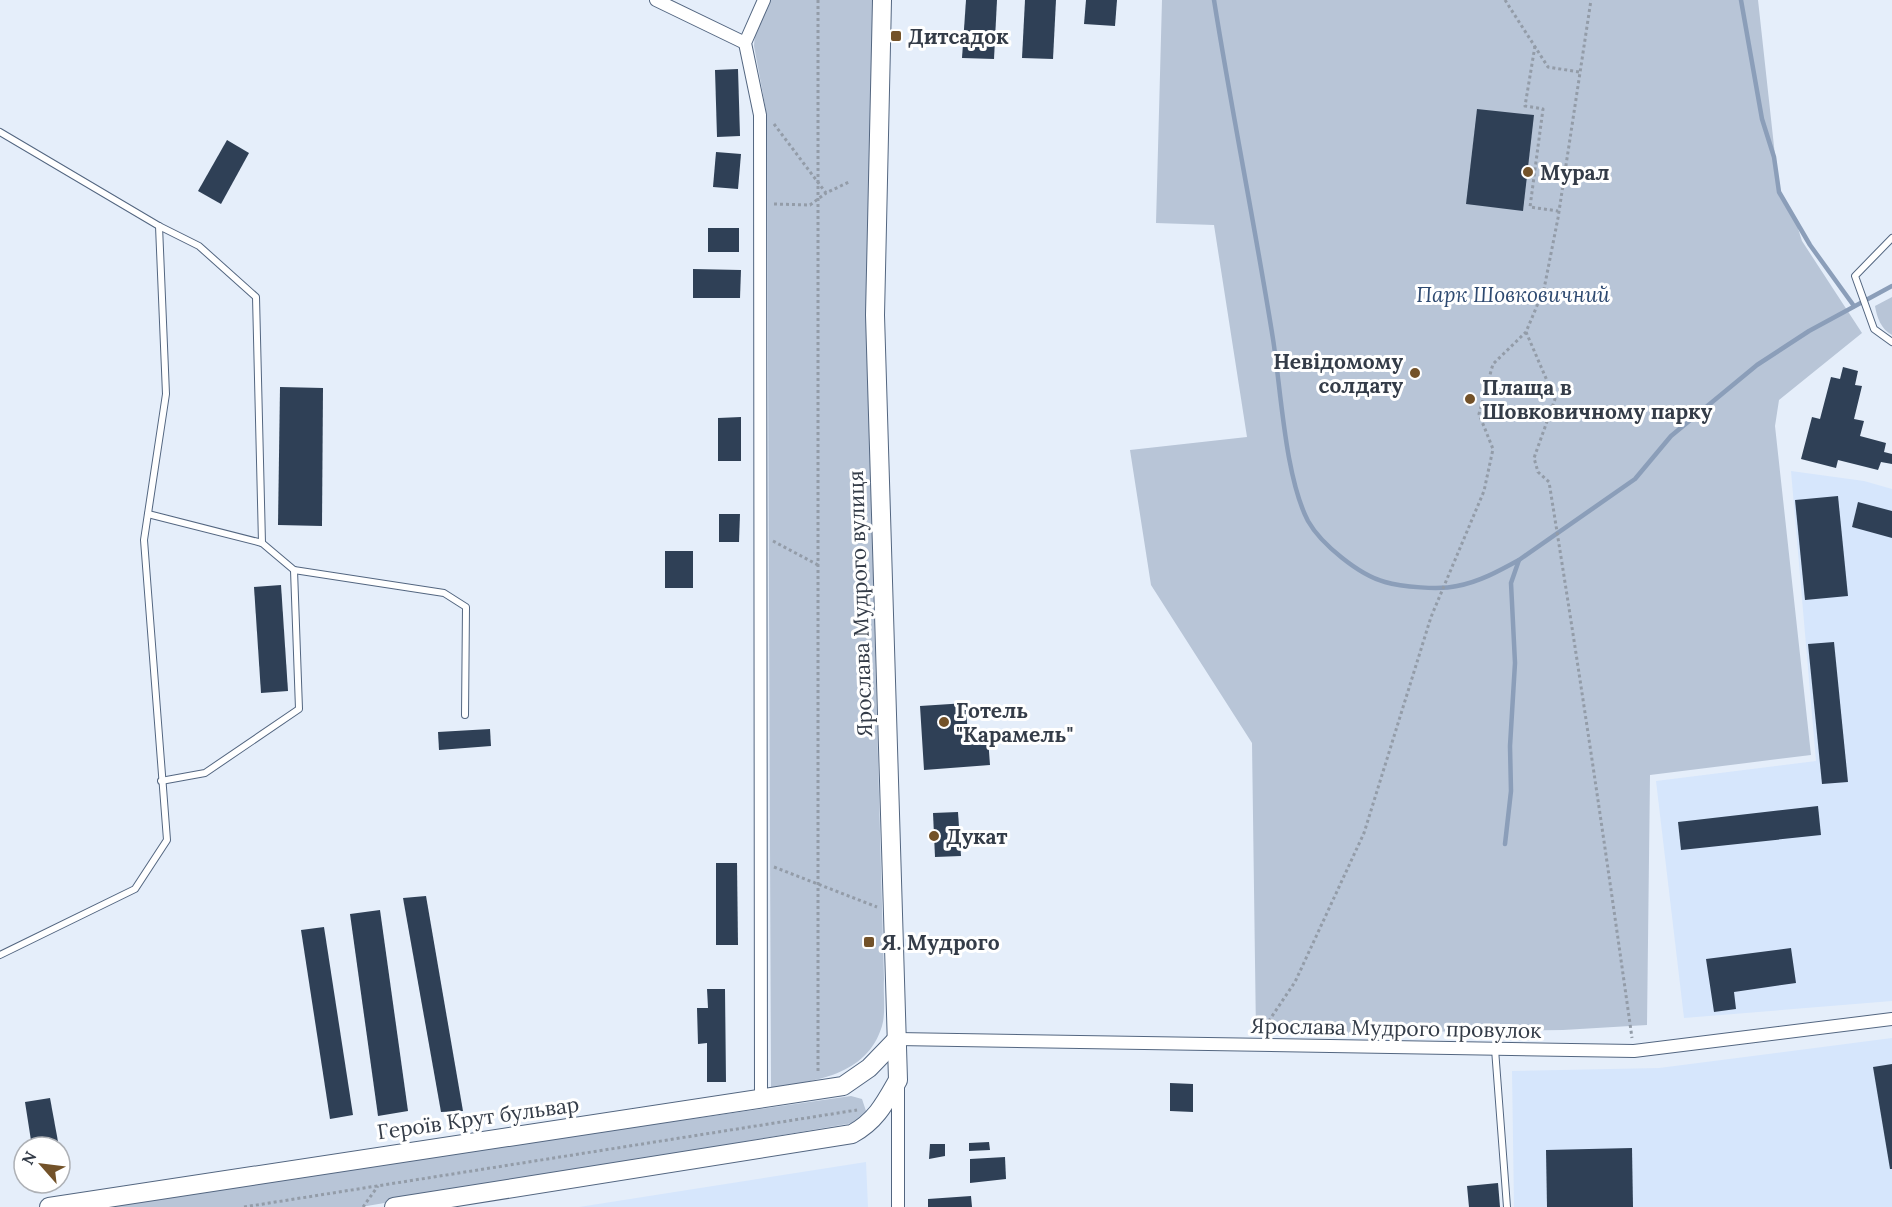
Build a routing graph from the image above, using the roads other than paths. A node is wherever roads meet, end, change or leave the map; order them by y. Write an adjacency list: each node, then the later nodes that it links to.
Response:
1 (656, 0): 4 (street)
2 (764, 0): 4 (street)
3 (882, 0): 16 (street, Ярослава Мудрого вулиця)
4 (745, 43): 19 (street)
5 (0, 132): 6 (lane)
6 (159, 226): 9 (lane); 10 (lane)
7 (1892, 238): 8 (lane)
8 (1892, 342)
9 (148, 514): 10 (lane); 13 (lane)
10 (262, 543): 11 (lane)
11 (294, 570): 12 (lane); 13 (lane)
12 (465, 715)
13 (161, 781): 14 (lane)
14 (0, 955)
15 (1892, 1019): 17 (street, Ярослава Мудрого провулок)
16 (897, 1039): 17 (street, Ярослава Мудрого провулок); 18 (street, Ярослава Мудрого вулиця); 19 (street, Героїв Крут бульвар)
17 (1495, 1049): 23 (lane)
18 (898, 1080): 21 (street); 22 (street, Ярослава Мудрого вулиця)
19 (761, 1100): 20 (street, Героїв Крут бульвар)
20 (49, 1207)
21 (394, 1207)
22 (898, 1207)
23 (1507, 1207)

